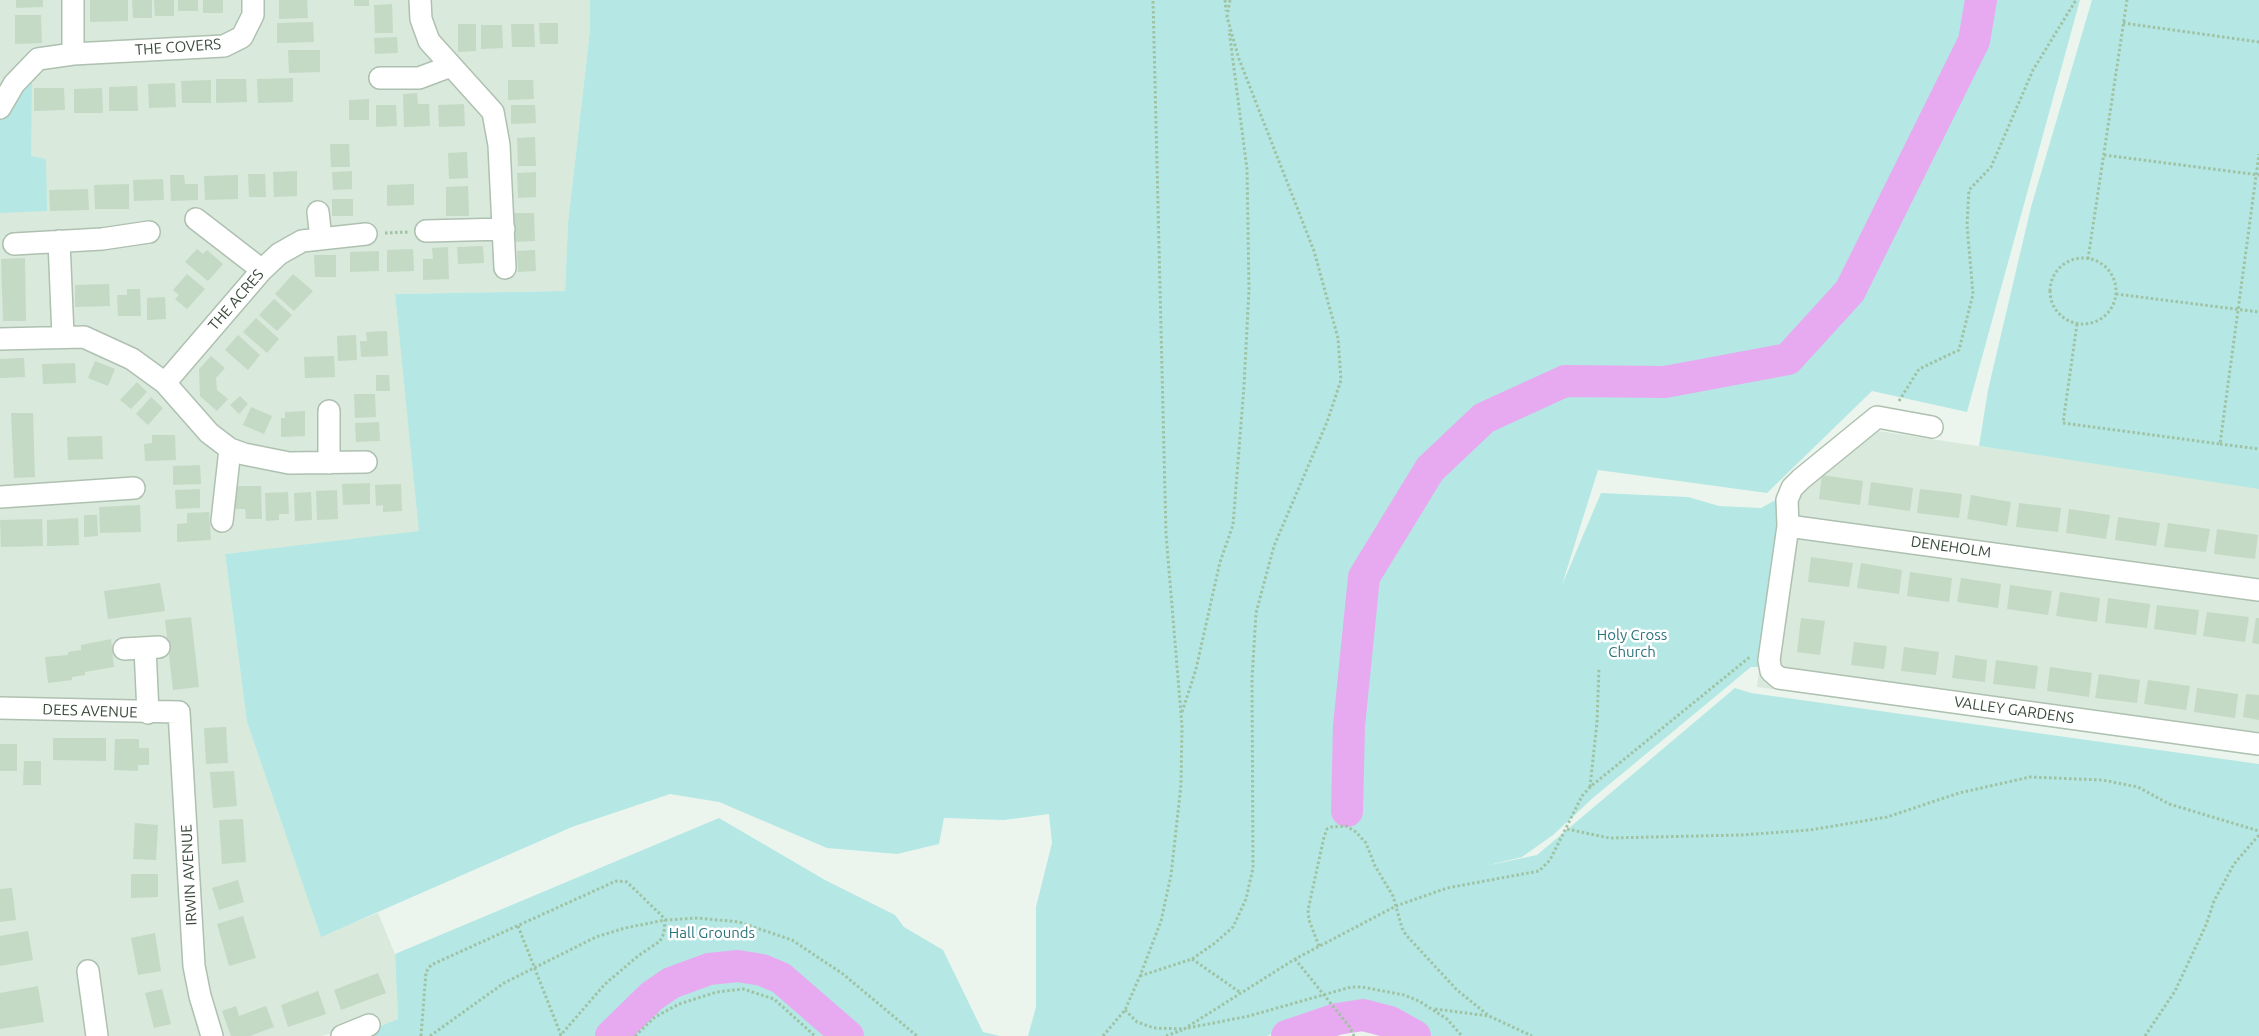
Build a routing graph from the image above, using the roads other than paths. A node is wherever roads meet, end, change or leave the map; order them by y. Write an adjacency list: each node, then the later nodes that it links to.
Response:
1 (73, 0): 4 (street)
2 (253, 0): 4 (street, THE COVERS)
3 (420, 0): 5 (street)
4 (73, 54): 7 (street, THE COVERS)
5 (451, 66): 6 (street); 11 (street)
6 (380, 78)
7 (7, 81): 8 (street, THE COVERS)
8 (0, 108)
9 (318, 212): 15 (street)
10 (196, 219): 19 (street)
11 (504, 229): 12 (street); 18 (street)
12 (426, 231)
13 (149, 232): 16 (street)
14 (366, 234): 15 (street, THE ACRES)
15 (321, 239): 19 (street, THE ACRES)
16 (59, 241): 17 (street); 20 (street)
17 (14, 244)
18 (505, 268)
19 (262, 270): 22 (street, THE ACRES)
20 (63, 336): 21 (street); 22 (street)
21 (0, 339)
22 (165, 383): 25 (street)
23 (329, 411): 26 (street)
24 (1932, 427): 31 (street)
25 (230, 449): 26 (street); 30 (street)
26 (329, 462): 27 (street)
27 (366, 462)
28 (134, 488): 29 (street)
29 (10, 496)
30 (222, 520)
31 (1788, 526): 32 (street, DENEHOLM); 37 (street, VALLEY GARDENS)
32 (2259, 590)
33 (143, 648): 36 (street)
34 (0, 708): 36 (street, DEES AVENUE)
35 (180, 712): 36 (street, DEES AVENUE); 41 (street, IRWIN AVENUE)
36 (148, 713)
37 (2259, 744)
38 (88, 971): 40 (street)
39 (369, 1025): 42 (street)
40 (98, 1036)
41 (212, 1036)
42 (342, 1036)

